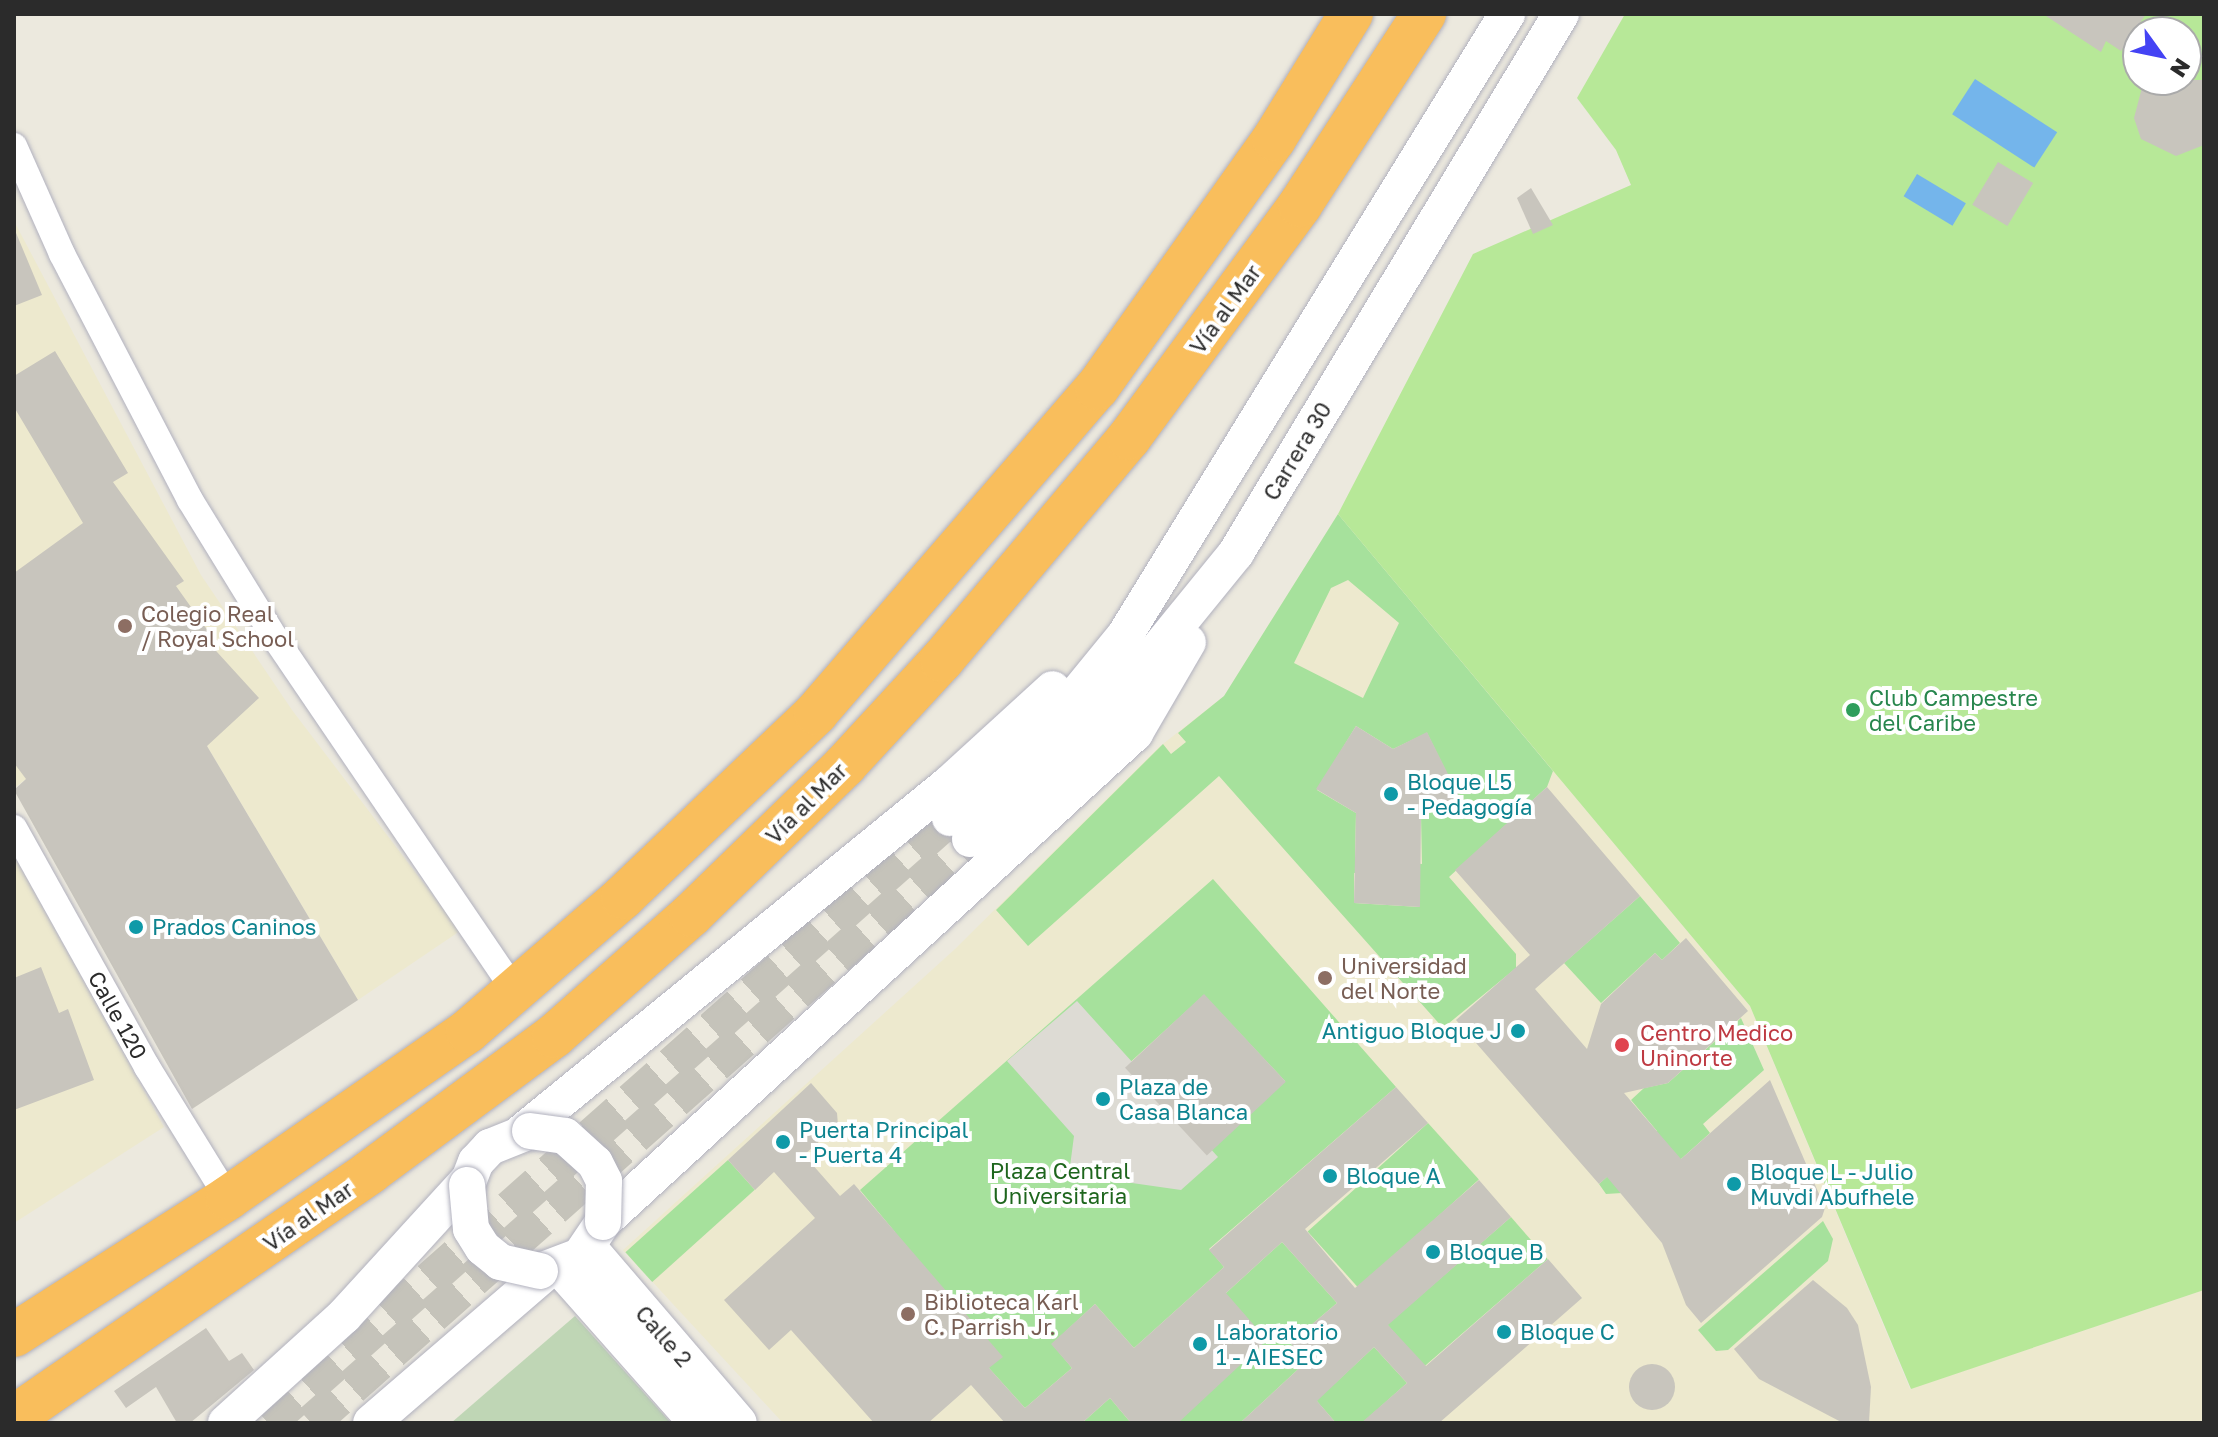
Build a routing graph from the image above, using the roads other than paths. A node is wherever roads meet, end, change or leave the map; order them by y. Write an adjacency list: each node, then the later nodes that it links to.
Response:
1 (1351, 14): 9 (highway)
2 (1424, 14): 15 (highway, Vía al Mar)
3 (1507, 14): 6 (main road, Carrera 30)
4 (1561, 14): 7 (main road, Carrera 30)
5 (14, 146): 9 (street)
6 (1191, 531): 7 (main road, Carrera 30); 10 (main road)
7 (1236, 553): 13 (main road)
8 (14, 828): 12 (street, Calle 120)
9 (516, 992): 12 (highway)
10 (526, 1132): 11 (main road); 13 (main road, bridge)
11 (468, 1183): 13 (main road, bridge); 16 (main road)
12 (228, 1198): 14 (highway)
13 (568, 1256): 17 (main road); 18 (main road, Calle 2); 19 (main road, Calle 2)
14 (14, 1335)
15 (14, 1417)
16 (226, 1423)
17 (371, 1423)
18 (697, 1423)
19 (739, 1423)

